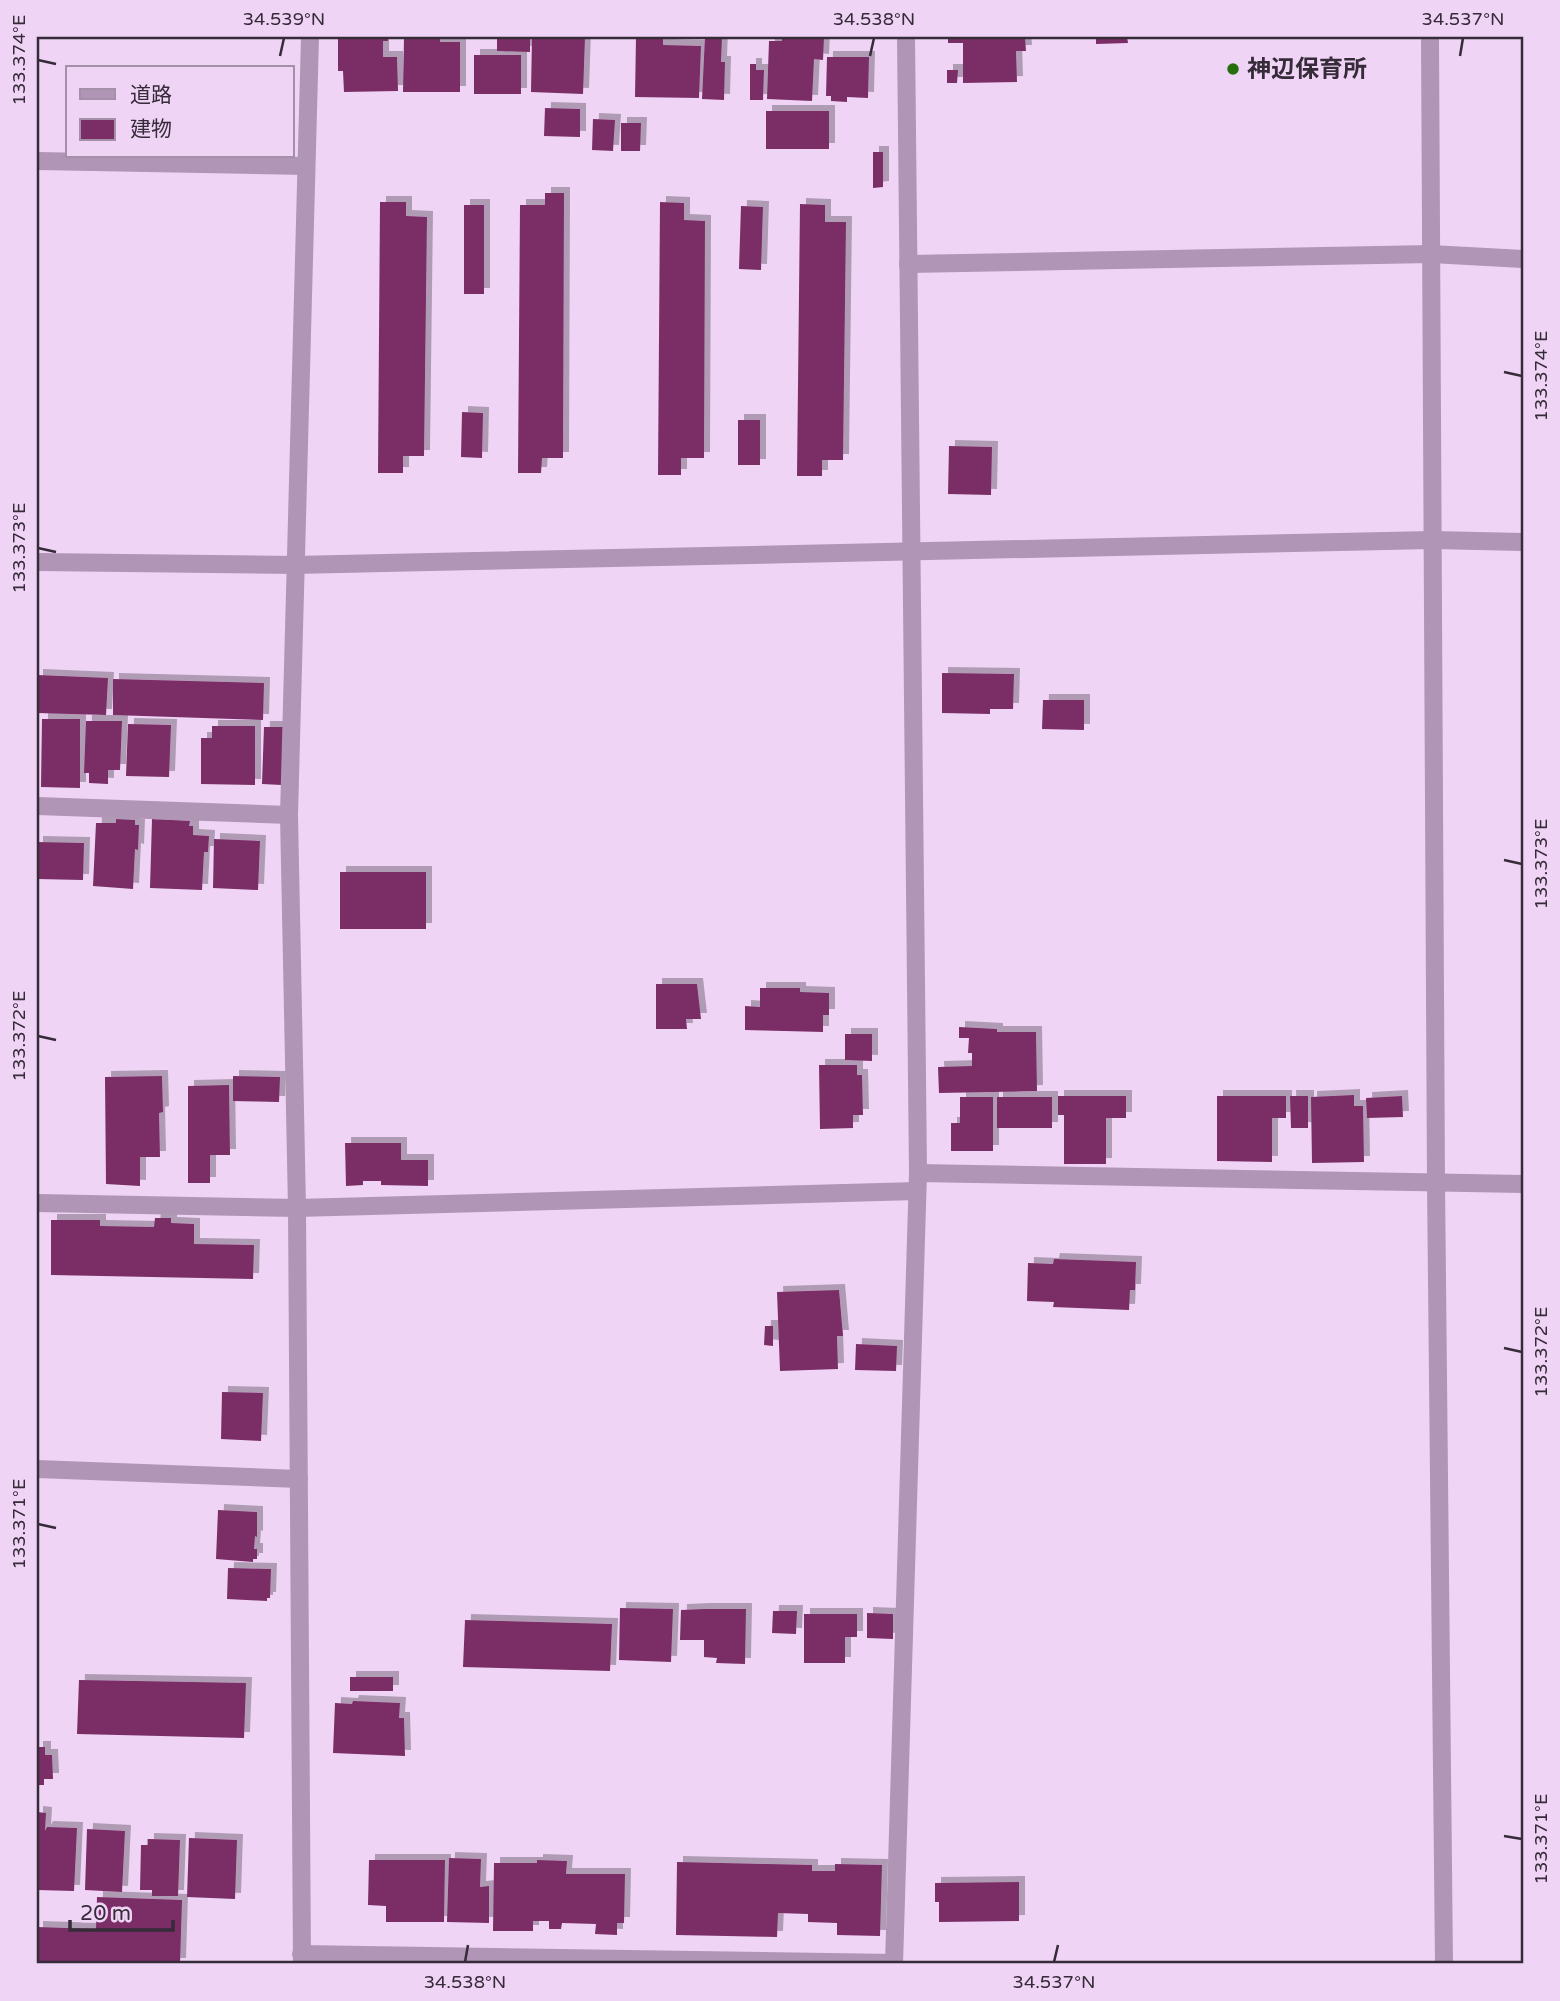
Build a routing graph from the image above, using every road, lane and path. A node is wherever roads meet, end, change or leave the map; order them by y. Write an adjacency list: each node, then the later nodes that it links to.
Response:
1 (310, 37): 5 (street)
2 (906, 37): 8 (street)
3 (1430, 37): 6 (street)
4 (37, 161): 5 (street)
5 (306, 166): 13 (street)
6 (1431, 254): 7 (street); 8 (street); 9 (street)
7 (1523, 259)
8 (908, 264): 11 (street)
9 (1432, 540): 10 (street); 11 (street); 17 (street)
10 (1523, 542)
11 (911, 550): 13 (street); 16 (street)
12 (37, 562): 13 (street)
13 (294, 565): 15 (street)
14 (37, 806): 15 (street)
15 (289, 815): 21 (street)
16 (918, 1172): 17 (street); 19 (street)
17 (1436, 1183): 18 (street); 26 (street)
18 (1523, 1184)
19 (917, 1191): 21 (street); 25 (street)
20 (37, 1203): 21 (street)
21 (297, 1208): 23 (street)
22 (37, 1469): 23 (street)
23 (299, 1479): 24 (street)
24 (301, 1959): 25 (street)
25 (894, 1964)
26 (1444, 1964)

